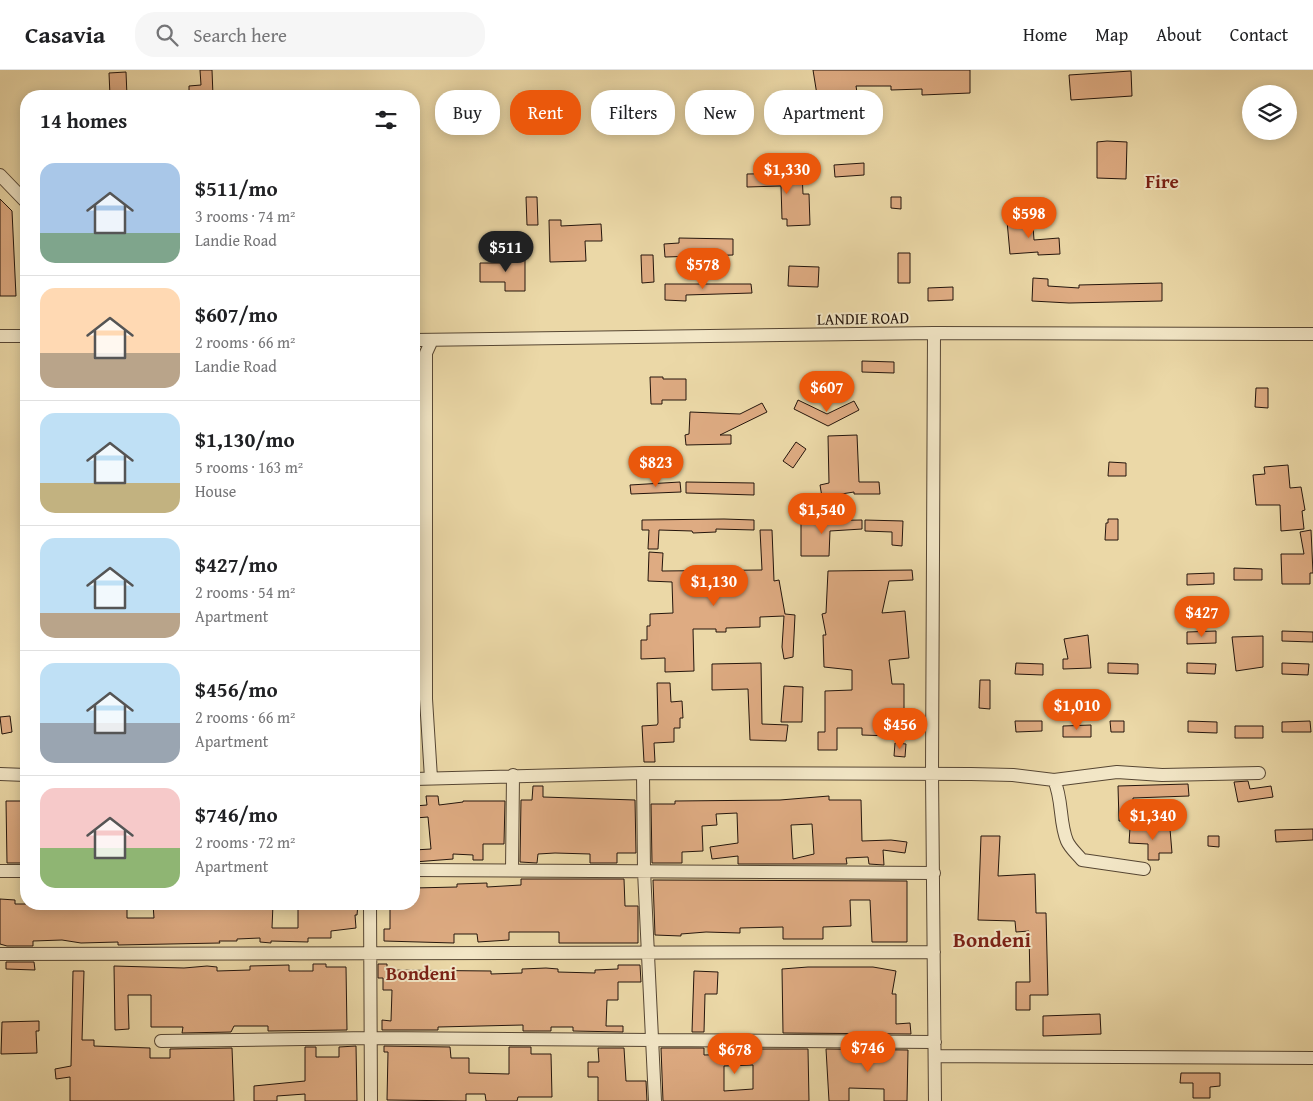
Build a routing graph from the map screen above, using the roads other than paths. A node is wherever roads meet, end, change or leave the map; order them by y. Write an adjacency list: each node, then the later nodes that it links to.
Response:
1 (0, 175): 2 (street)
2 (20, 196)
3 (934, 333): 4 (street, LANDIE ROAD); 8 (street, LANDIE ROAD); 12 (street)
4 (1313, 334)
5 (0, 336): 6 (street)
6 (20, 336)
7 (420, 340): 8 (street, LANDIE ROAD)
8 (432, 340): 15 (street)
9 (643, 773): 12 (street); 14 (street); 23 (street)
10 (1259, 773): 17 (street)
11 (0, 774): 13 (street)
12 (932, 774): 17 (street); 24 (street)
13 (20, 775)
14 (513, 775): 15 (street); 21 (street)
15 (431, 778): 16 (street)
16 (420, 779)
17 (1054, 780): 18 (street)
18 (1144, 869)
19 (20, 870): 22 (street)
20 (420, 870): 21 (street)
21 (512, 870): 23 (street)
22 (0, 871)
23 (644, 871): 24 (street); 29 (street)
24 (934, 873): 26 (street)
25 (370, 910): 28 (street)
26 (934, 952): 29 (street); 33 (street)
27 (0, 954): 28 (street)
28 (369, 954): 29 (street); 30 (street)
29 (648, 954): 31 (street)
30 (370, 1038): 31 (street); 32 (street); 36 (street)
31 (652, 1039): 33 (street); 37 (street)
32 (161, 1041)
33 (935, 1042): 34 (street)
34 (935, 1056): 35 (street); 38 (street)
35 (1313, 1058)
36 (371, 1101)
37 (655, 1101)
38 (935, 1101)

